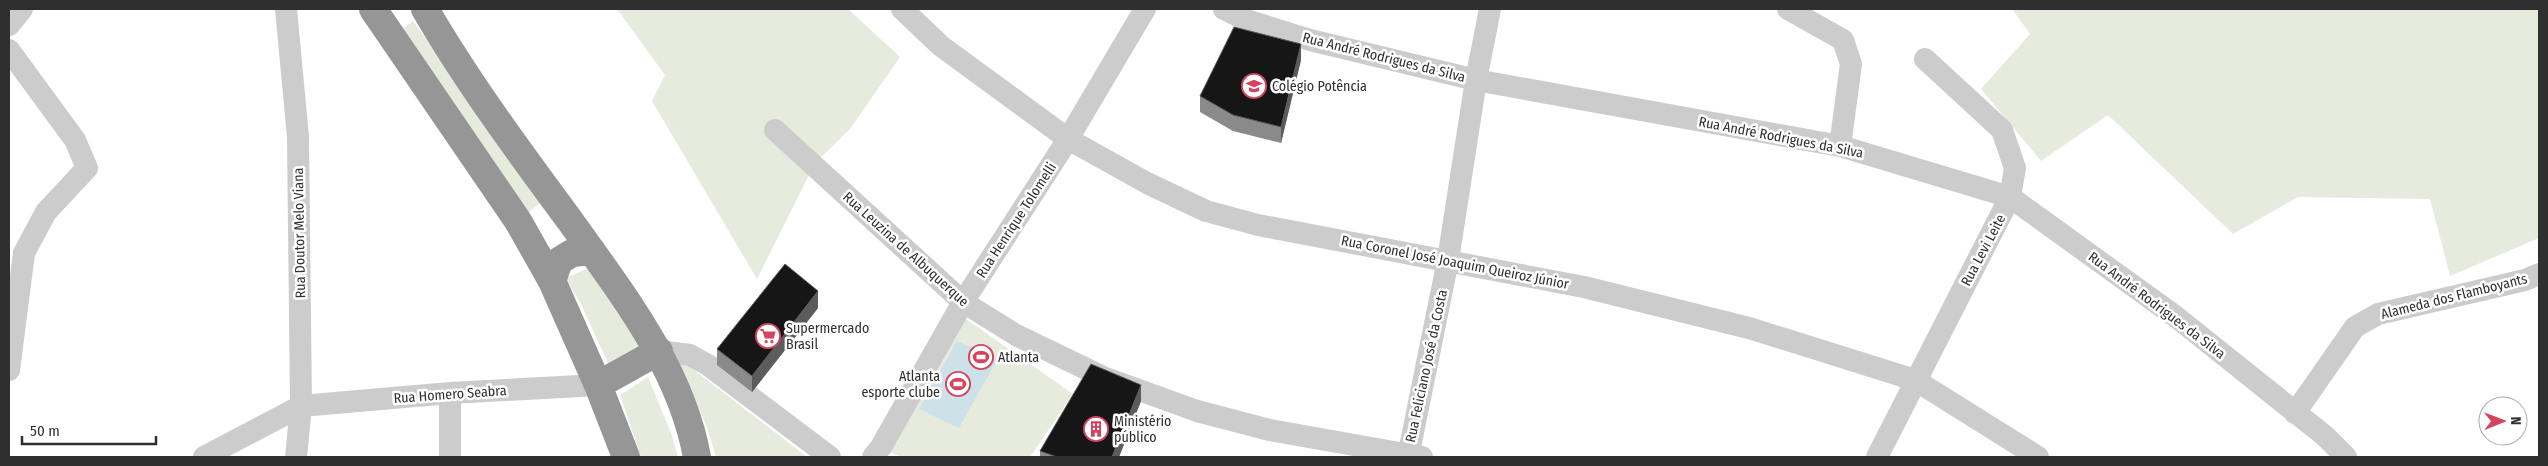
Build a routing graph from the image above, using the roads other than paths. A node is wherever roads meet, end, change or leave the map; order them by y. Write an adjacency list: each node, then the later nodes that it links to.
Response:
1 (22, 9): 11 (street)
2 (286, 9): 32 (street, Rua Doutor Melo Viana)
3 (373, 9): 13 (highway)
4 (384, 9): 13 (highway)
5 (902, 9): 17 (street, Rua Coronel José Joaquim Queiroz Júnior)
6 (1145, 9): 17 (street, Rua Henrique Tolomelli)
7 (1224, 9): 15 (street, Rua André Rodrigues da Silva)
8 (1490, 9): 15 (street, Rua Feliciano José da Costa)
9 (1788, 9): 18 (street)
10 (426, 14): 19 (highway)
11 (9, 25)
12 (9, 50): 28 (street)
13 (405, 52): 21 (highway)
14 (1925, 59): 20 (street, Rua Levi Leite)
15 (1476, 80): 18 (street, Rua André Rodrigues da Silva); 23 (street, Rua Feliciano José da Costa)
16 (775, 130): 26 (street, Rua Leuzina de Albuquerque)
17 (1068, 139): 23 (street, Rua Coronel José Joaquim Queiroz Júnior); 26 (street, Rua Henrique Tolomelli)
18 (1840, 146): 20 (street, Rua André Rodrigues da Silva)
19 (552, 197): 21 (highway); 22 (highway)
20 (2010, 197): 29 (street, Rua Levi Leite); 33 (street, Rua André Rodrigues da Silva)
21 (518, 221): 25 (highway)
22 (592, 251): 25 (highway); 27 (highway)
23 (1448, 260): 29 (street, Rua Coronel José Joaquim Queiroz Júnior); 34 (street, Rua Feliciano José da Costa)
24 (2539, 274): 33 (street, Alameda dos Flamboyants)
25 (552, 281): 30 (highway)
26 (963, 302): 34 (street, Rua Leuzina de Albuquerque); 41 (street, Rua Henrique Tolomelli)
27 (659, 351): 30 (highway); 39 (highway); 40 (street)
28 (9, 370)
29 (1915, 380): 42 (street, Rua Levi Leite); 43 (street, Rua Coronel José Joaquim Queiroz Júnior)
30 (598, 385): 31 (street, Rua Homero Seabra); 38 (highway)
31 (450, 393): 32 (street, Rua Homero Seabra); 37 (street)
32 (301, 406): 35 (street); 36 (street, Rua Doutor Melo Viana)
33 (2295, 413): 44 (street, Rua André Rodrigues da Silva)
34 (1413, 456)
35 (204, 457)
36 (296, 457)
37 (450, 457)
38 (626, 457)
39 (697, 457)
40 (830, 457)
41 (873, 457)
42 (1877, 457)
43 (2038, 457)
44 (2346, 457)

